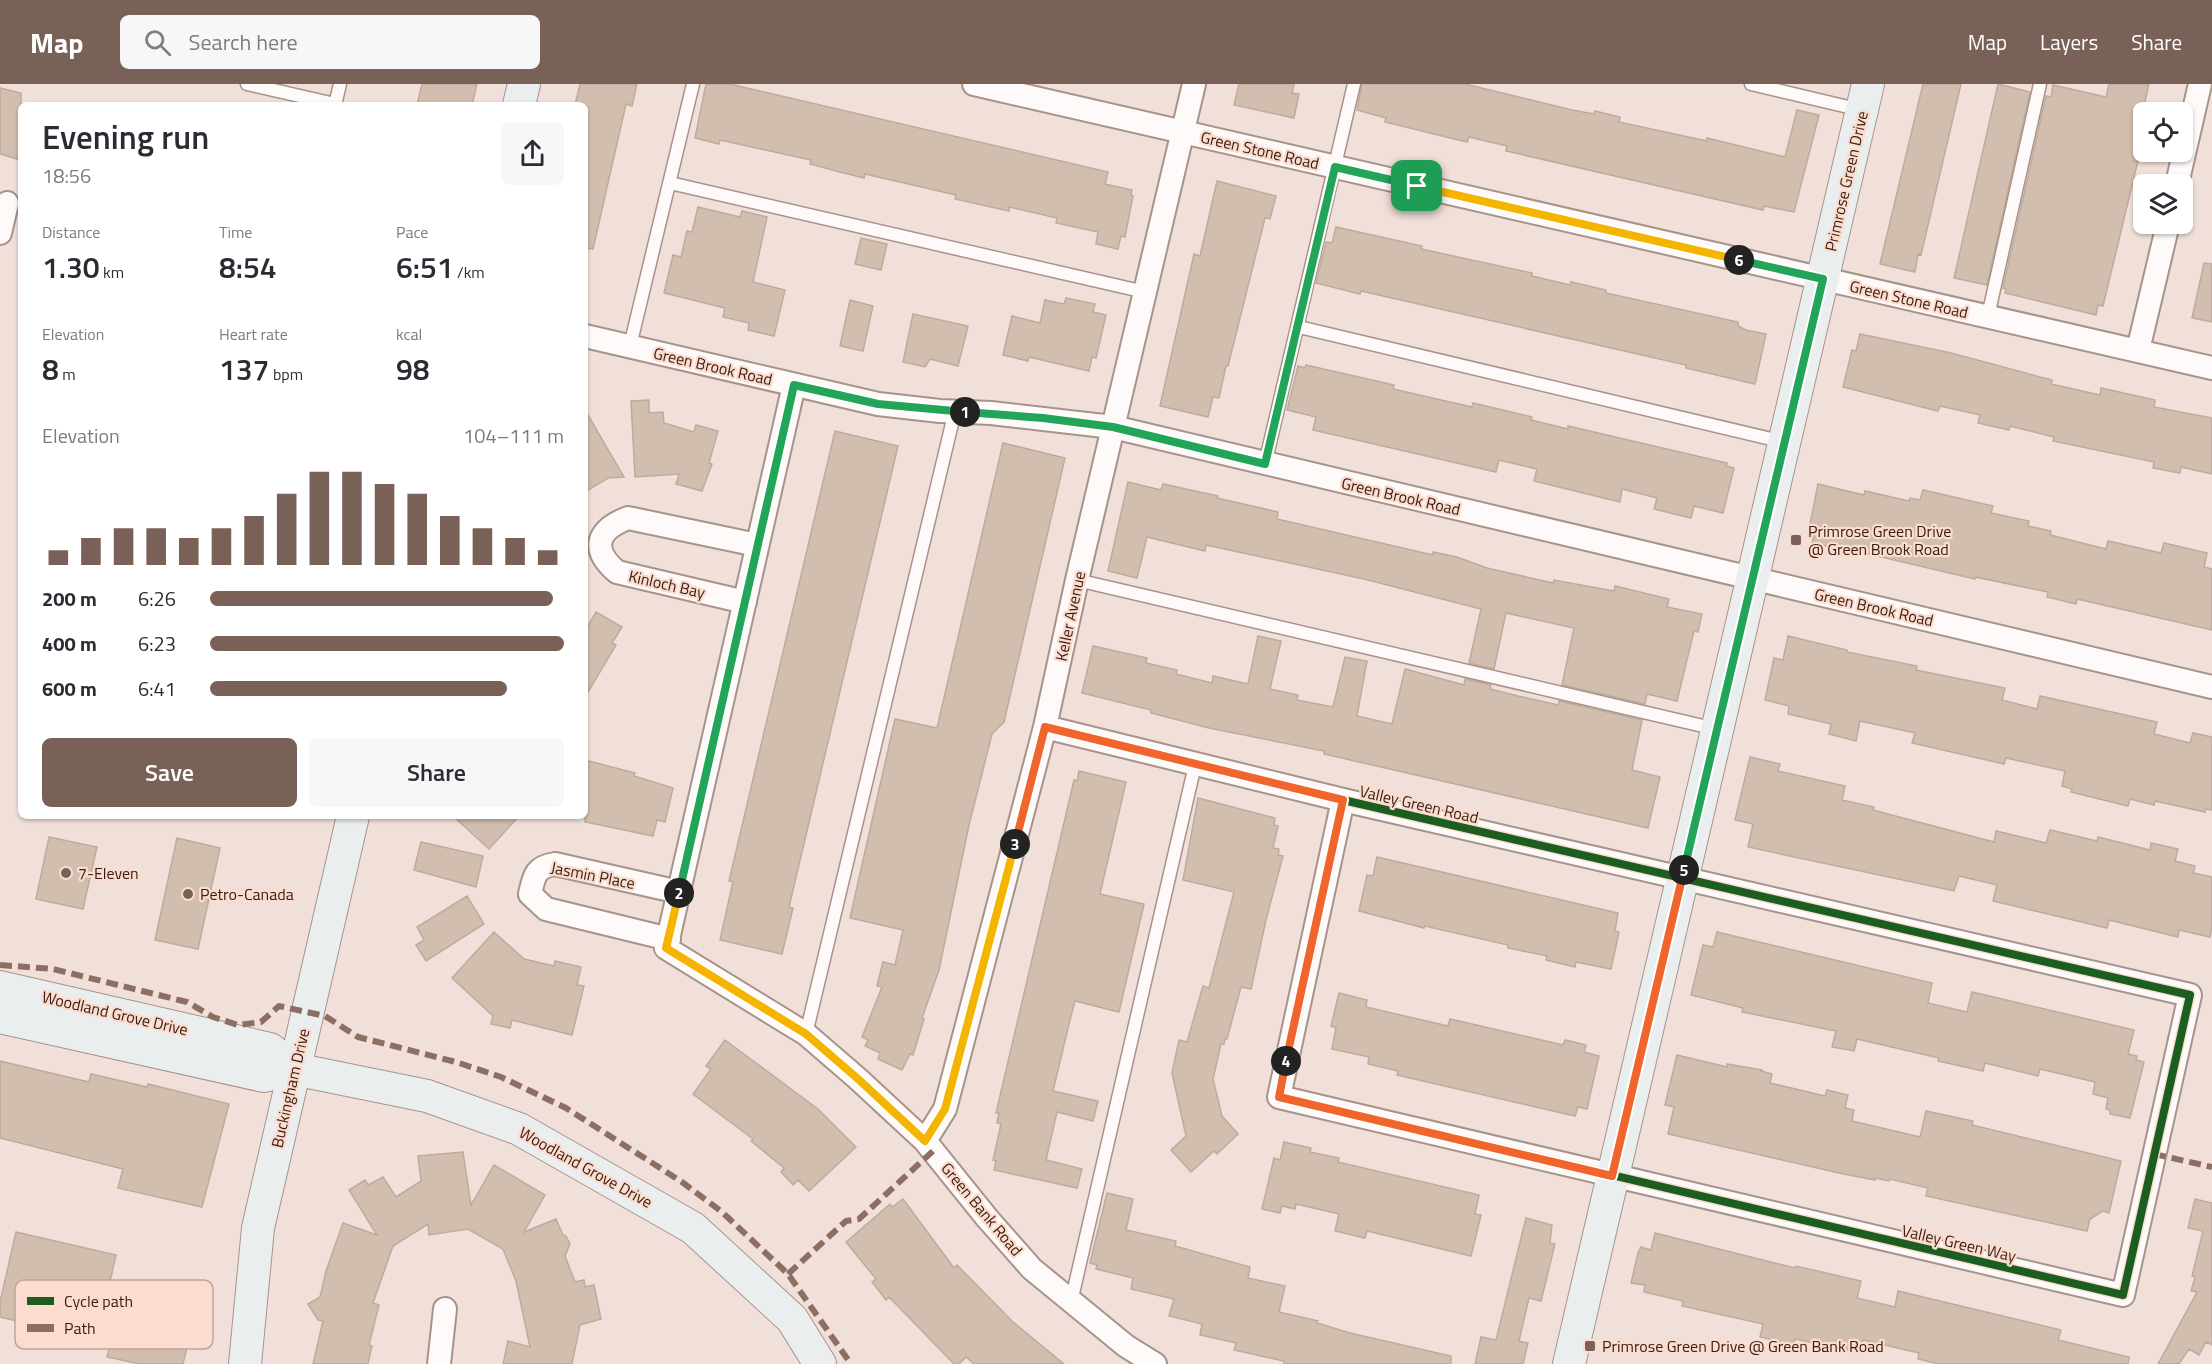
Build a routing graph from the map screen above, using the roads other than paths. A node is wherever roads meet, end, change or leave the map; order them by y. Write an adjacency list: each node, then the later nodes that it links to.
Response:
1 (247, 84): 12 (lane)
2 (340, 84): 13 (lane)
3 (524, 84): 14 (street)
4 (693, 84): 18 (lane)
5 (974, 84): 15 (street, Green Stone Road)
6 (1194, 84): 15 (street, Keller Avenue)
7 (1354, 84): 16 (lane)
8 (1751, 84): 11 (lane)
9 (2040, 84): 24 (lane)
10 (2200, 84): 17 (street)
11 (1865, 97): 22 (street, Primrose Green Drive)
12 (326, 102)
13 (336, 102)
14 (520, 102)
15 (1182, 133): 16 (street, Green Stone Road); 23 (street, Keller Avenue)
16 (1335, 167): 22 (street, Green Stone Road); 25 (lane)
17 (2179, 174)
18 (670, 183): 23 (lane); 27 (lane)
19 (9, 204): 20 (street)
20 (0, 233)
21 (2166, 234): 28 (street)
22 (1823, 279): 24 (street, Green Stone Road); 33 (street, Primrose Green Drive)
23 (1145, 292): 32 (street, Keller Avenue)
24 (1988, 316): 28 (street, Green Stone Road)
25 (1299, 327): 33 (lane); 34 (lane)
26 (588, 337): 27 (street, Green Brook Road)
27 (630, 346): 30 (street, Green Brook Road)
28 (2138, 350): 29 (street, Green Stone Road)
29 (2212, 368)
30 (794, 385): 31 (street, Green Brook Road); 35 (street)
31 (955, 411): 32 (street, Green Brook Road); 50 (lane)
32 (1113, 427): 34 (street, Green Brook Road); 37 (street, Keller Avenue)
33 (1784, 442): 36 (street, Primrose Green Drive)
34 (1265, 464): 36 (street, Green Brook Road)
35 (757, 545): 38 (street); 38 (street, Kinloch Bay)
36 (1753, 579): 39 (street, Green Brook Road); 41 (street, Primrose Green Drive)
37 (1077, 580): 40 (street, Keller Avenue); 41 (lane)
38 (745, 602): 46 (street)
39 (2212, 687)
40 (1045, 727): 42 (street, Valley Green Road); 52 (street, Keller Avenue)
41 (1717, 729): 45 (street, Primrose Green Drive)
42 (1195, 765): 43 (street, Valley Green Road); 54 (lane)
43 (1343, 800): 45 (street, Valley Green Road); 53 (street, Valley Green Way)
44 (352, 819): 51 (street, Buckingham Drive)
45 (1682, 879): 53 (street, Primrose Green Drive); 53 (street, Valley Green Way)
46 (679, 892): 47 (street); 47 (street, Jasmin Place)
47 (669, 939): 50 (street, Green Bank Road)
48 (0, 987): 51 (street, Woodland Grove Drive)
49 (0, 1017): 51 (street, Woodland Grove Drive)
50 (806, 1034): 52 (street, Green Bank Road)
51 (294, 1069): 56 (street, Buckingham Drive); 58 (street, Woodland Grove Drive)
52 (925, 1141): 54 (street, Green Bank Road)
53 (1612, 1176): 60 (street, Primrose Green Drive)
54 (1071, 1302): 59 (street, Green Bank Road)
55 (445, 1309): 57 (street)
56 (245, 1364)
57 (439, 1364)
58 (820, 1364)
59 (1155, 1364)
60 (1569, 1364)

